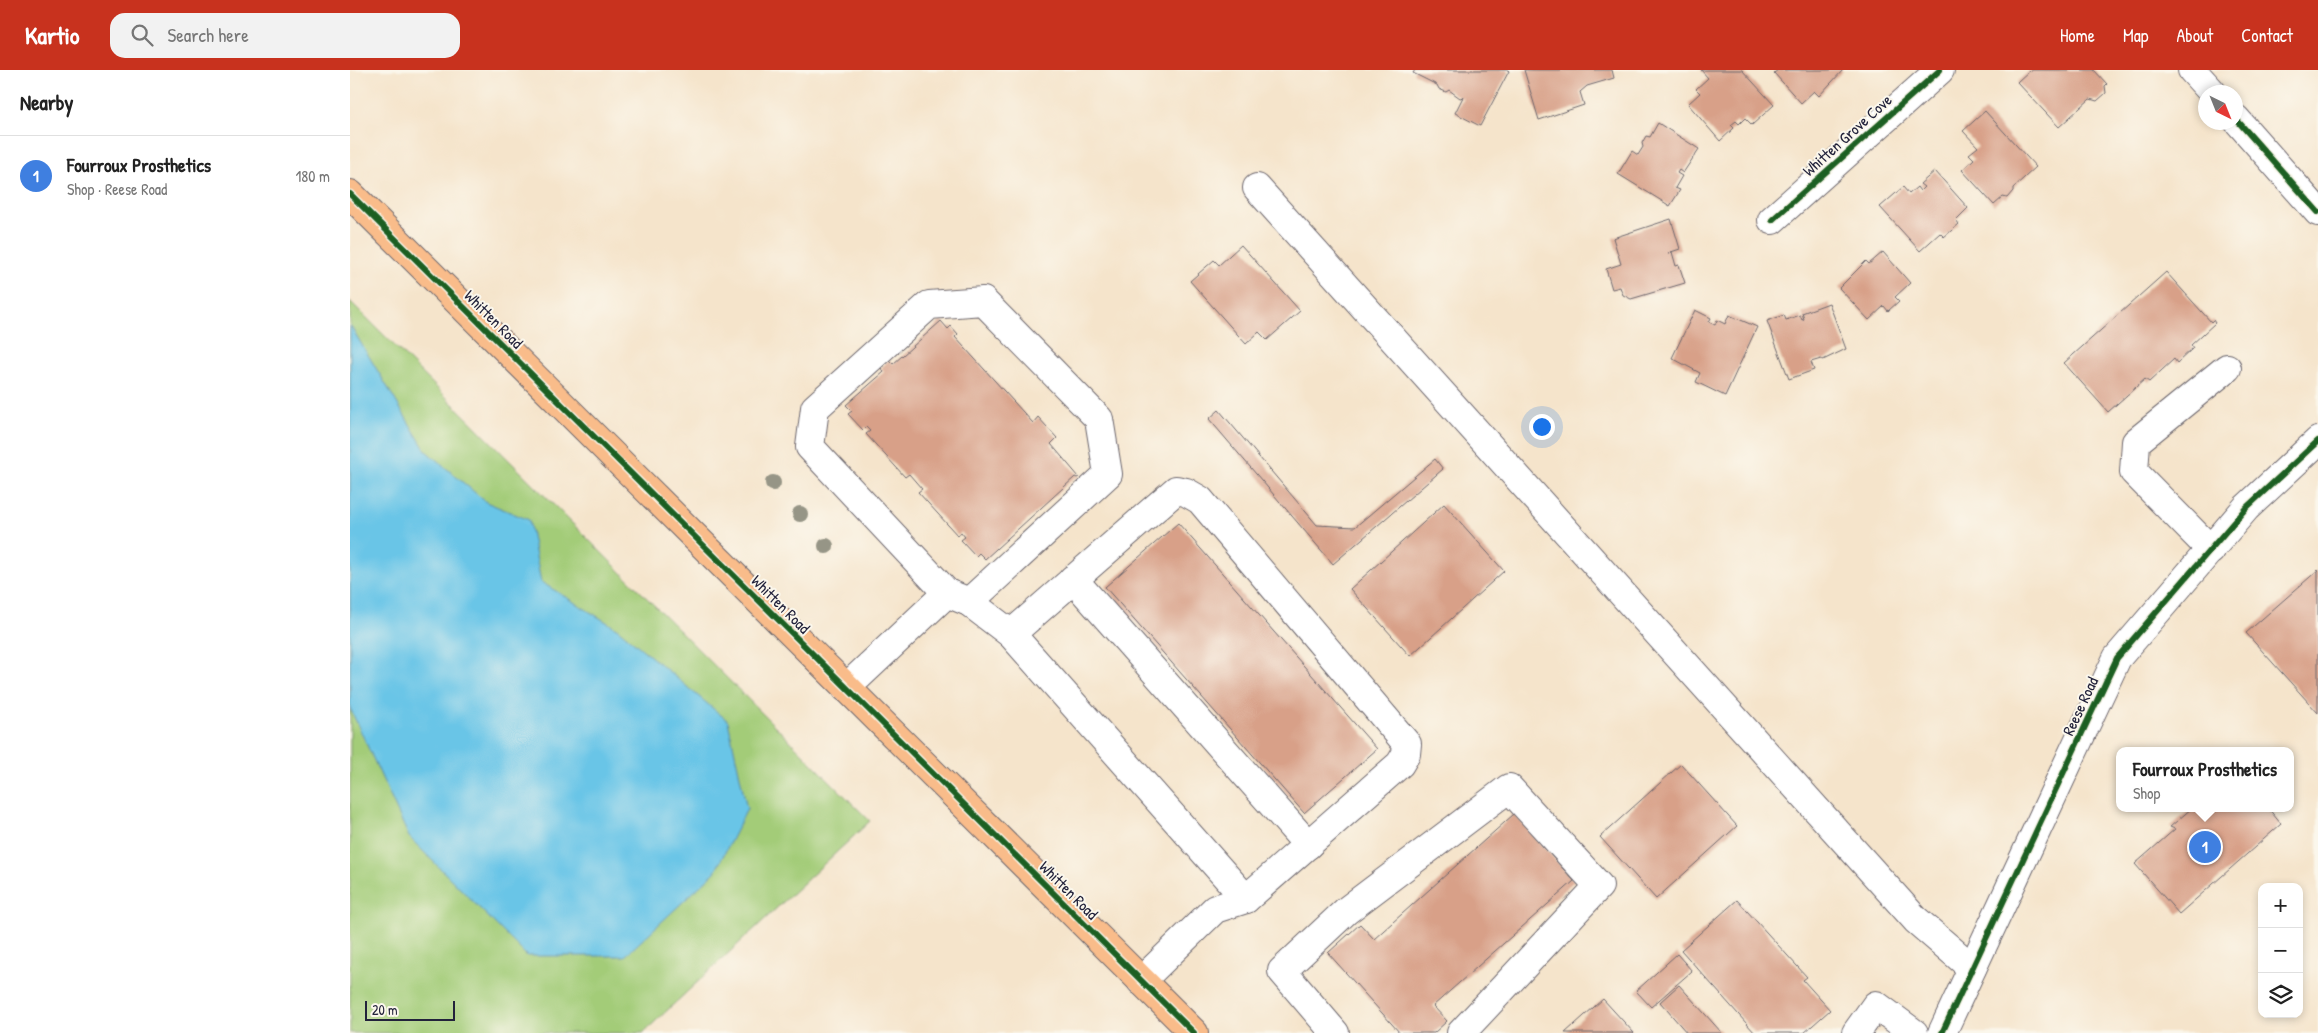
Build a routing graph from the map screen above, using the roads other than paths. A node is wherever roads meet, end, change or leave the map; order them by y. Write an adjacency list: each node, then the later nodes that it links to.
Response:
1 (1940, 70): 8 (street, Whitten Grove Cove)
2 (2192, 70): 3 (street)
3 (2206, 85)
4 (2243, 127): 7 (street)
5 (1257, 188): 18 (street)
6 (350, 194): 15 (main road, Whitten Road)
7 (2318, 212)
8 (1772, 220)
9 (2227, 368): 11 (street)
10 (2318, 442): 11 (street, Reese Road)
11 (2211, 550): 18 (street, Reese Road)
12 (1073, 579): 14 (street); 16 (street); 16 (street)
13 (958, 597): 13 (street); 14 (street); 15 (street)
14 (1011, 634): 17 (street)
15 (846, 688): 19 (main road, Whitten Road)
16 (1308, 845): 17 (street)
17 (1246, 899): 19 (street)
18 (1972, 968): 25 (street, Reese Road)
19 (1141, 981): 20 (main road, Whitten Road)
20 (1194, 1033)
21 (1336, 1033): 22 (street)
22 (1461, 1033)
23 (1856, 1033): 24 (street)
24 (1914, 1033)
25 (1942, 1033)

